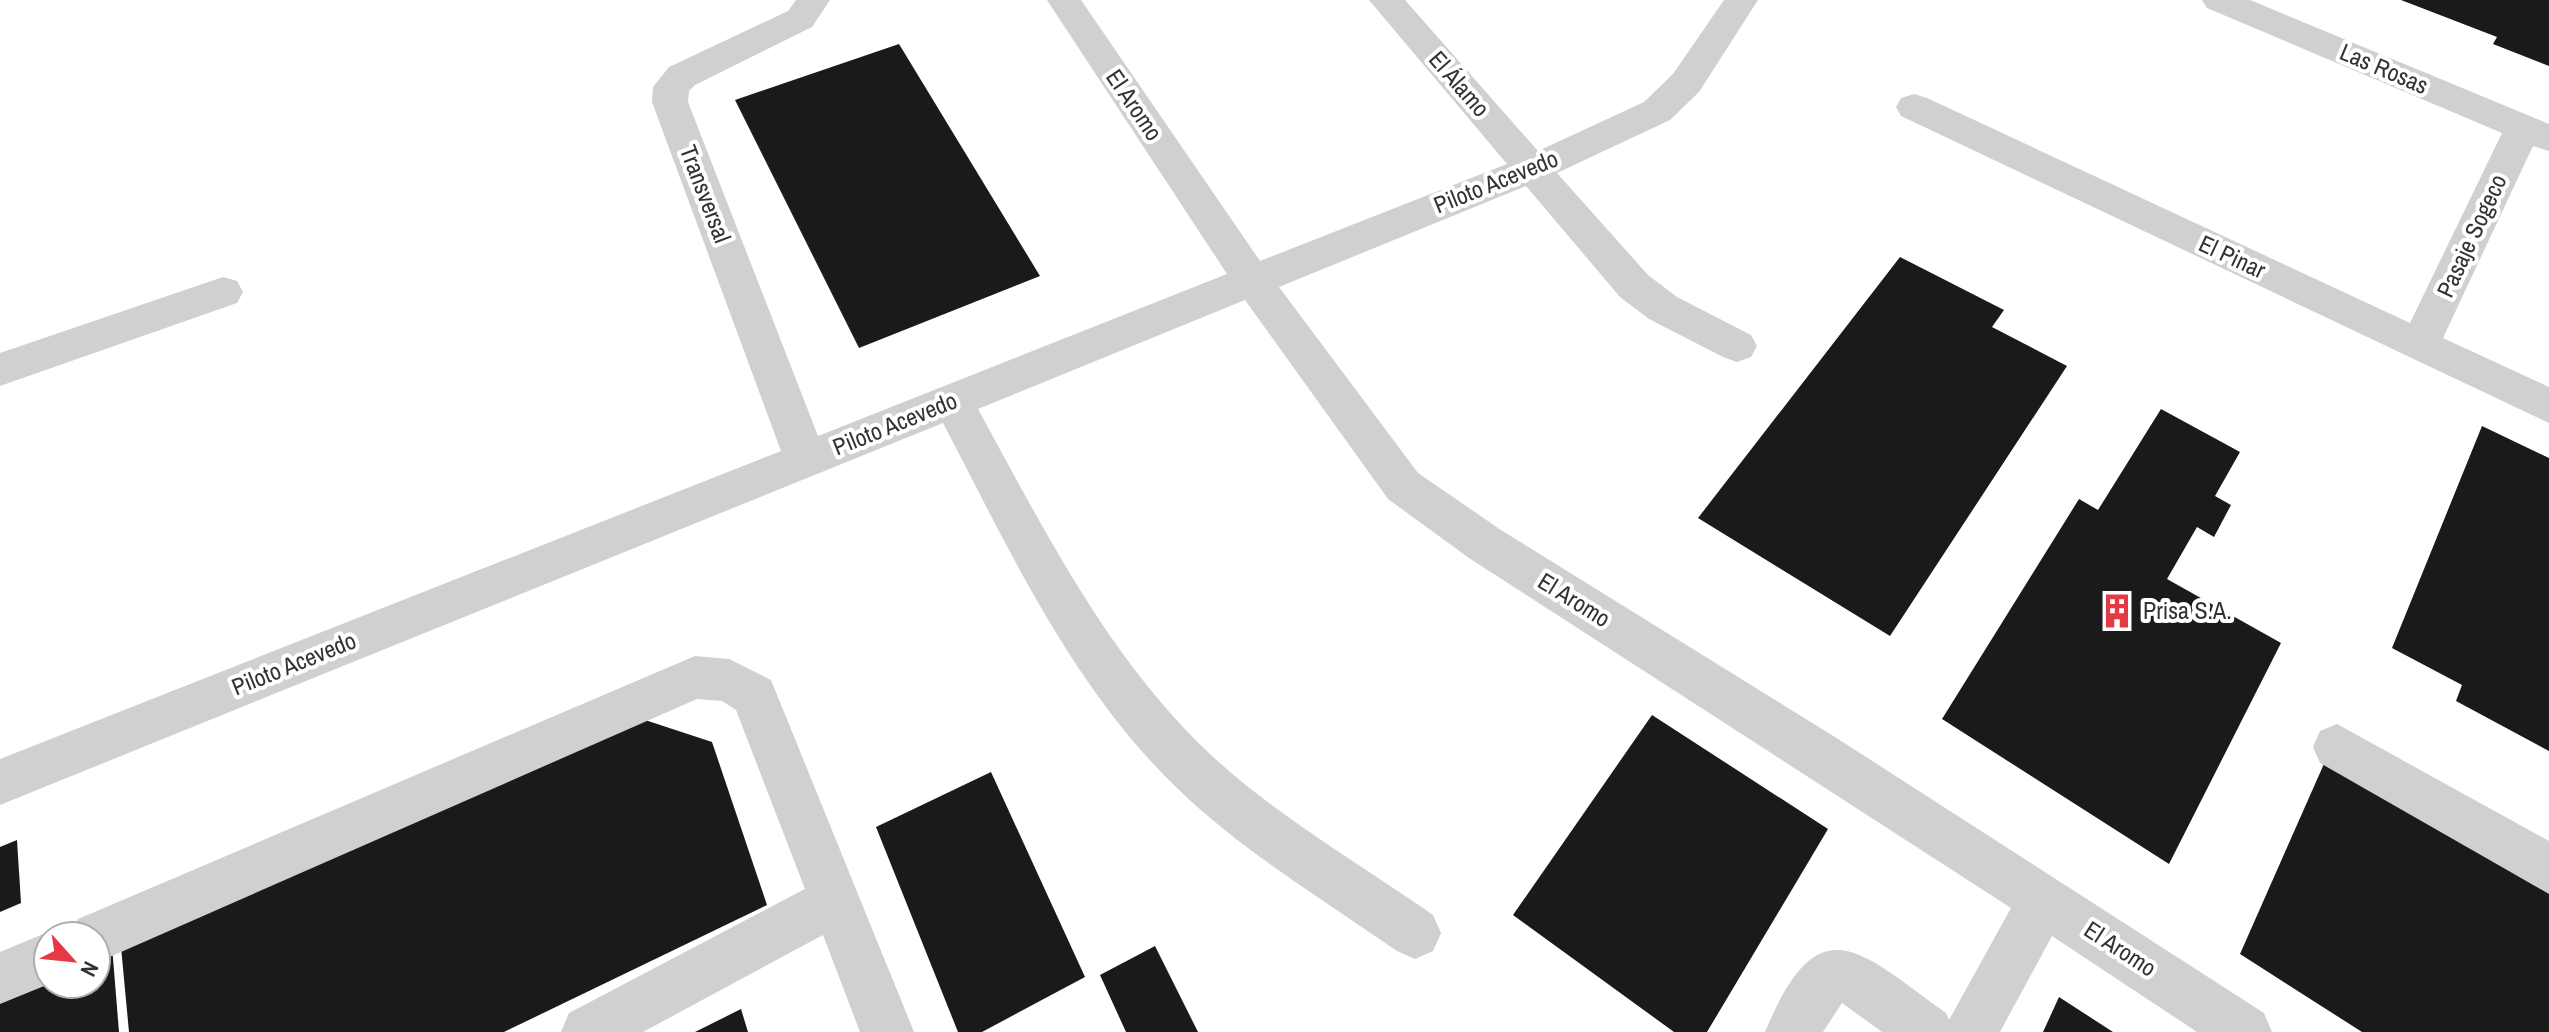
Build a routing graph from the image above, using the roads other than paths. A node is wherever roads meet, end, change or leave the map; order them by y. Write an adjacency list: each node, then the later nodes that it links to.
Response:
1 (813, 0): 16 (street, Transversal)
2 (1064, 0): 9 (street, El Aromo)
3 (1386, 0): 8 (street, El Álamo)
4 (1741, 0): 8 (street, Piloto Acevedo)
5 (2219, 0): 7 (street, Las Rosas)
6 (1914, 107): 11 (street, El Pinar)
7 (2536, 132): 11 (street, Pasaje Sogeco)
8 (1532, 169): 9 (street, Piloto Acevedo); 12 (street, El Álamo)
9 (1252, 280): 14 (street, Piloto Acevedo); 20 (street, El Aromo)
10 (223, 292): 13 (street)
11 (2420, 345): 15 (street, El Pinar)
12 (1737, 346)
13 (0, 370)
14 (952, 401): 16 (street, Piloto Acevedo); 23 (street)
15 (2549, 406)
16 (805, 459): 18 (street, Piloto Acevedo)
17 (2337, 747): 19 (street)
18 (0, 782)
19 (2549, 869)
20 (2044, 899): 30 (street); 31 (street, El Aromo)
21 (835, 901): 22 (street); 26 (street); 27 (street)
22 (112, 930)
23 (1415, 933)
24 (32, 965): 25 (street)
25 (0, 978)
26 (588, 1032)
27 (887, 1032)
28 (1792, 1032): 29 (street)
29 (1927, 1032)
30 (1971, 1032)
31 (2245, 1032)

